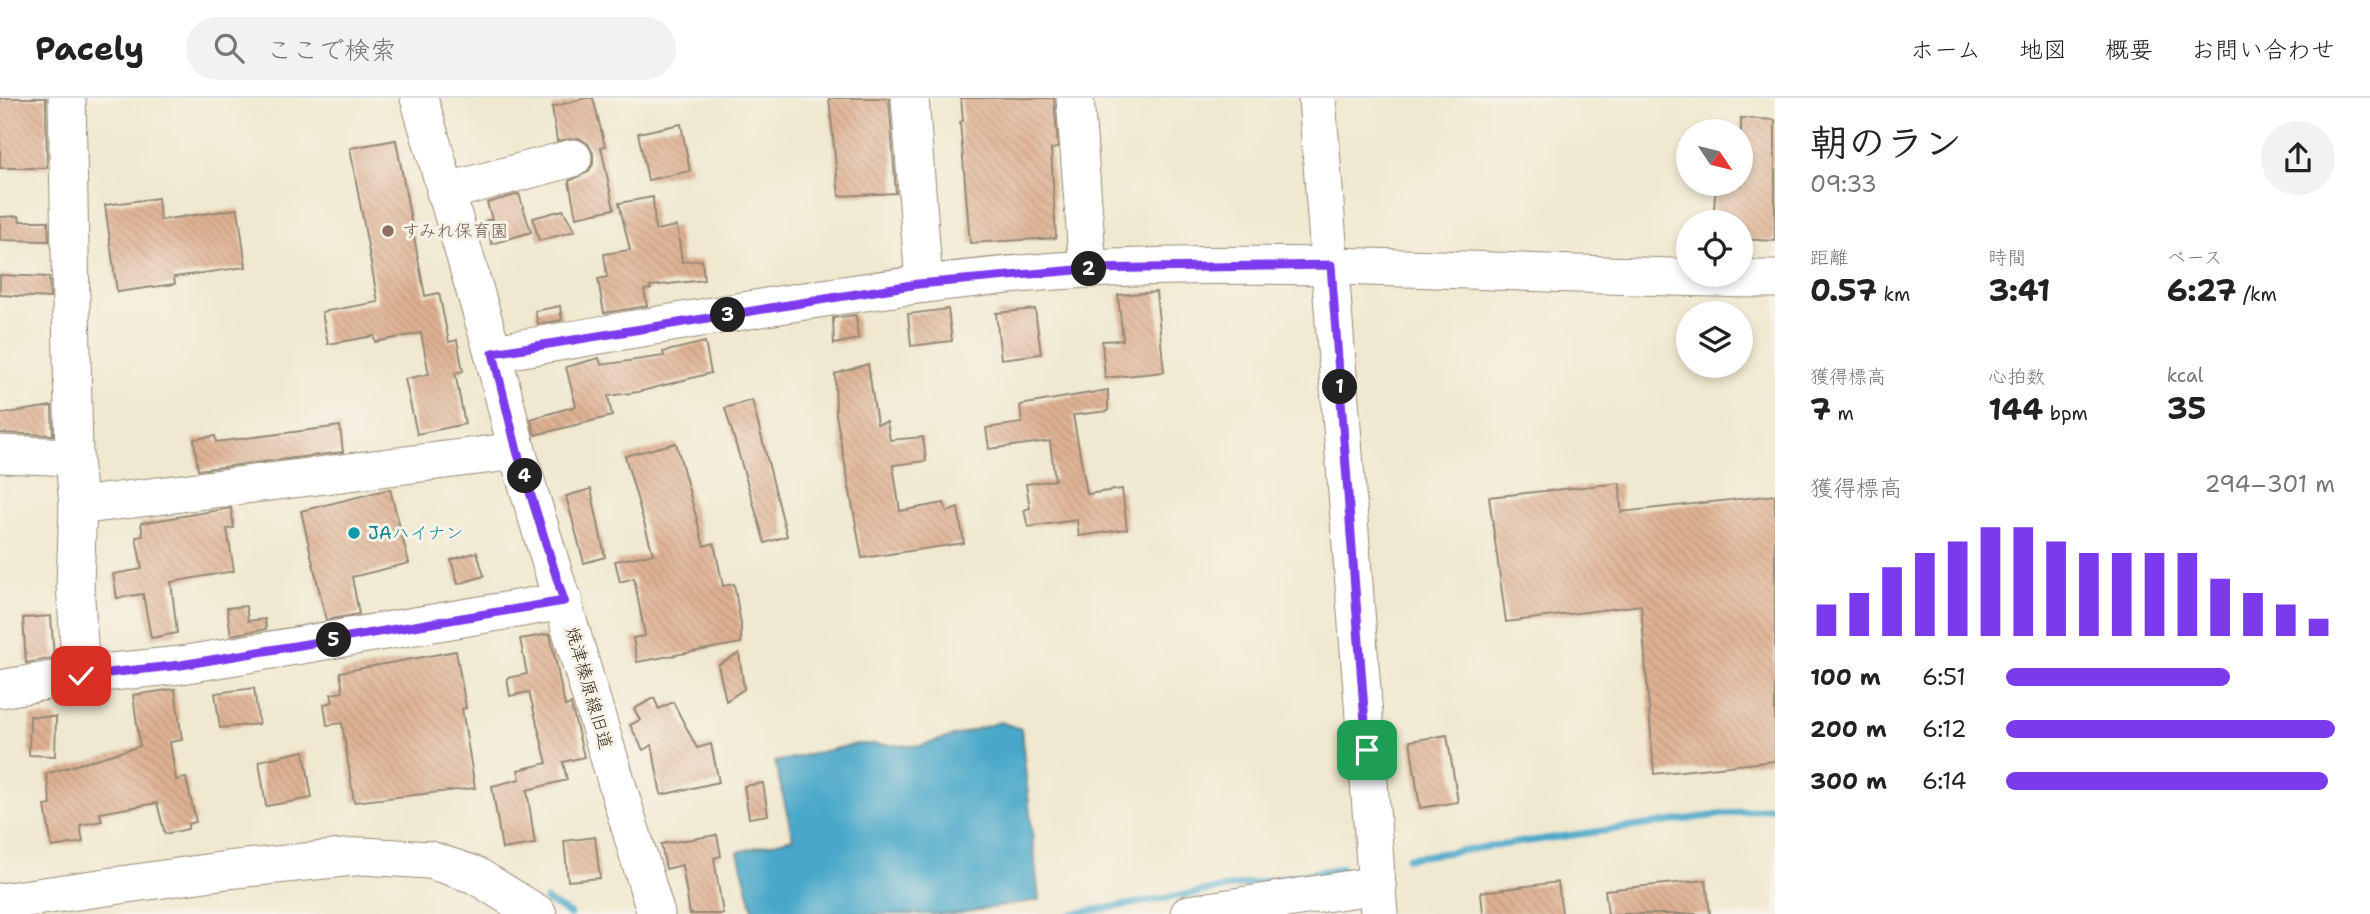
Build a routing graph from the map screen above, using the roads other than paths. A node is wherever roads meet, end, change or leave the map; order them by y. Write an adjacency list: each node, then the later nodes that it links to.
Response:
1 (67, 98): 15 (street)
2 (419, 98): 7 (street, 焼津榛原線旧道)
3 (911, 98): 11 (street)
4 (1075, 98): 9 (street)
5 (1317, 98): 8 (street)
6 (573, 158): 7 (street)
7 (445, 192): 12 (street, 焼津榛原線旧道)
8 (1331, 265): 9 (street); 10 (street); 20 (street)
9 (1088, 269): 11 (street)
10 (1775, 279)
11 (924, 284): 12 (street)
12 (493, 353): 13 (street, 焼津榛原線旧道)
13 (517, 451): 16 (street); 17 (street, 焼津榛原線旧道)
14 (0, 454): 15 (street)
15 (74, 457): 16 (street)
16 (78, 506): 18 (street)
17 (564, 601): 18 (street); 23 (street, 焼津榛原線旧道)
18 (81, 676): 19 (street)
19 (0, 689)
20 (1378, 899): 24 (street)
21 (0, 902): 22 (street)
22 (538, 914)
23 (656, 914)
24 (1189, 914)

